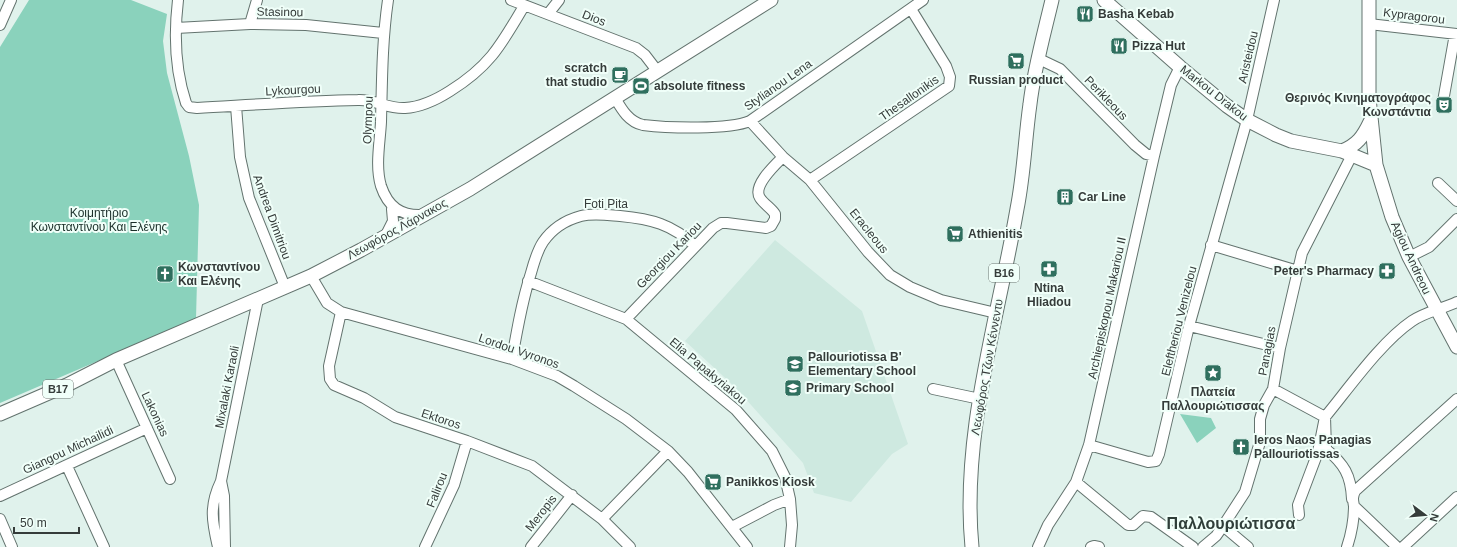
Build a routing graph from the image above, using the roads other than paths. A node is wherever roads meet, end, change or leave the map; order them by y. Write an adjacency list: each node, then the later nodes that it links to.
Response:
1 (11, 0): 18 (street)
2 (178, 0): 19 (street)
3 (257, 0): 16 (street)
4 (388, 0): 20 (street, Olympou)
5 (511, 0): 13 (street, Dios)
6 (559, 0): 15 (street)
7 (771, 0): 24 (main road, Λεωφόρος Λάρνακος / B17)
8 (923, 0): 14 (street, Stylianou Lena)
9 (1052, 0): 22 (main road, Λεωφόρος Τζων Κέννεντυ / B16)
10 (1104, 0): 23 (main road, Markou Drakou)
11 (1274, 0): 29 (street, Aristeidou)
12 (1369, 0): 17 (main road, Agiou Andreou)
13 (524, 6): 15 (street, Dios); 26 (street, Lykourgou)
14 (911, 9): 30 (street, Stylianou Lena); 37 (street, Thesallonikis)
15 (548, 14): 24 (street, Dios)
16 (250, 24): 19 (street, Stasinou); 20 (street, Stasinou)
17 (1369, 24): 21 (street, Kypragorou); 31 (main road, Agiou Andreou)
18 (0, 25)
19 (176, 28): 27 (street, Lykourgou)
20 (384, 33): 26 (street, Olympou)
21 (1456, 34): 28 (street)
22 (1039, 59): 34 (street, Perikleous); 57 (main road, Λεωφόρος Τζων Κέννεντυ / B16)
23 (1180, 67): 29 (main road, Markou Drakou); 34 (street, Archiepiskopou Makariou II)
24 (658, 72): 25 (main road, Λεωφόρος Λάρνακος / B17)
25 (615, 98): 30 (street, Stylianou Lena); 42 (main road, Λεωφόρος Λάρνακος / B17)
26 (381, 105): 27 (street, Lykourgou); 39 (street, Olympou)
27 (236, 106): 52 (street, Andrea Dimitriou)
28 (1442, 107)
29 (1247, 120): 33 (main road, Markou Drakou); 46 (street, Eleftheriou Venizelou)
30 (750, 121): 35 (street, Eracleous)
31 (1370, 121): 32 (main road, Agiou Andreou); 33 (main road)
32 (1373, 149): 33 (main road, Markou Drakou); 36 (main road, Agiou Andreou)
33 (1347, 153): 36 (main road, Markou Drakou); 49 (street, Panagias)
34 (1154, 156): 72 (street, Archiepiskopou Makariou II)
35 (783, 157): 37 (street, Eracleous); 47 (street, Georgiou Kariou)
36 (1376, 165): 48 (main road, Agiou Andreou)
37 (810, 180): 57 (street, Eracleous)
38 (1438, 183): 40 (street)
39 (386, 196): 41 (street); 42 (street, Olympou)
40 (1457, 201)
41 (392, 209): 44 (street); 45 (street)
42 (422, 216): 44 (main road, Λεωφόρος Λάρνακος / B17)
43 (1457, 219): 48 (street)
44 (402, 227): 45 (main road, Λεωφόρος Λάρνακος / B17)
45 (385, 237): 50 (main road, Λεωφόρος Λάρνακος / B17)
46 (1211, 245): 49 (street); 59 (street, Eleftheriou Venizelou)
47 (695, 246): 51 (street, Foti Pita); 58 (street, Georgiou Kariou)
48 (1409, 257): 55 (main road, Agiou Andreou)
49 (1298, 271): 61 (street, Panagias)
50 (311, 276): 52 (main road, Λεωφόρος Λάρνακος / B17); 56 (street, Lordou Vyronos)
51 (528, 281): 58 (street, Elia Papakyriakou); 62 (street, Foti Pita)
52 (285, 287): 53 (main road, Λεωφόρος Λάρνακος / B17)
53 (258, 299): 63 (main road, Λεωφόρος Λάρνακος / B17); 76 (street, Mixalaki Karaoli)
54 (1457, 302): 55 (street)
55 (1436, 310): 60 (main road, Agiou Andreou); 69 (street)
56 (340, 312): 62 (street, Lordou Vyronos); 71 (street, Ektoros)
57 (996, 313): 66 (main road, Λεωφόρος Τζων Κέννεντυ / B16)
58 (626, 319): 81 (street, Elia Papakyriakou)
59 (1189, 326): 61 (street); 72 (street, Eleftheriou Venizelou)
60 (1457, 347)
61 (1280, 348): 65 (street, Panagias)
62 (512, 359): 73 (street, Lordou Vyronos)
63 (116, 360): 68 (main road, Λεωφόρος Λάρνακος / B17); 70 (street, Lakonias)
64 (933, 389): 66 (street)
65 (1273, 389): 69 (street); 88 (street, Panagias)
66 (980, 399): 99 (main road, Λεωφόρος Τζων Κέννεντυ / B16)
67 (1457, 399): 82 (street)
68 (0, 414)
69 (1325, 417): 82 (street); 85 (street)
70 (147, 428): 74 (street, Giangou Michailidi); 75 (street, Lakonias)
71 (467, 441): 78 (street, Ektoros); 94 (street, Falirou)
72 (1089, 445): 77 (street, Archiepiskopou Makariou II)
73 (668, 451): 86 (street); 89 (street, Lordou Vyronos)
74 (67, 466): 79 (street, Giangou Michailidi); 91 (street)
75 (170, 479)
76 (221, 481): 83 (street, Mixalaki Karaoli); 84 (street, Mixalaki Karaoli)
77 (1076, 482): 100 (street, Archiepiskopou Makariou II); 103 (street)
78 (572, 495): 86 (street, Ektoros); 95 (street, Meropis)
79 (0, 496)
80 (1457, 497): 108 (street)
81 (790, 499): 89 (street); 98 (street, Elia Papakyriakou)
82 (1353, 503): 106 (street); 107 (street)
83 (212, 514): 84 (street); 92 (street, Mixalaki Karaoli)
84 (224, 514): 93 (street, Mixalaki Karaoli)
85 (1299, 515)
86 (602, 519): 96 (street, Ektoros)
87 (0, 520): 90 (street)
88 (1224, 526): 104 (street, Panagias); 105 (street)
89 (732, 528): 97 (street, Lordou Vyronos)
90 (12, 547)
91 (104, 547)
92 (218, 547)
93 (225, 547)
94 (425, 547)
95 (531, 547)
96 (630, 547)
97 (747, 547)
98 (790, 547)
99 (972, 547)
100 (1038, 547)
101 (1091, 547): 102 (street)
102 (1099, 547)
103 (1193, 547)
104 (1203, 547)
105 (1248, 547)
106 (1347, 547)
107 (1397, 547)
108 (1403, 547)

